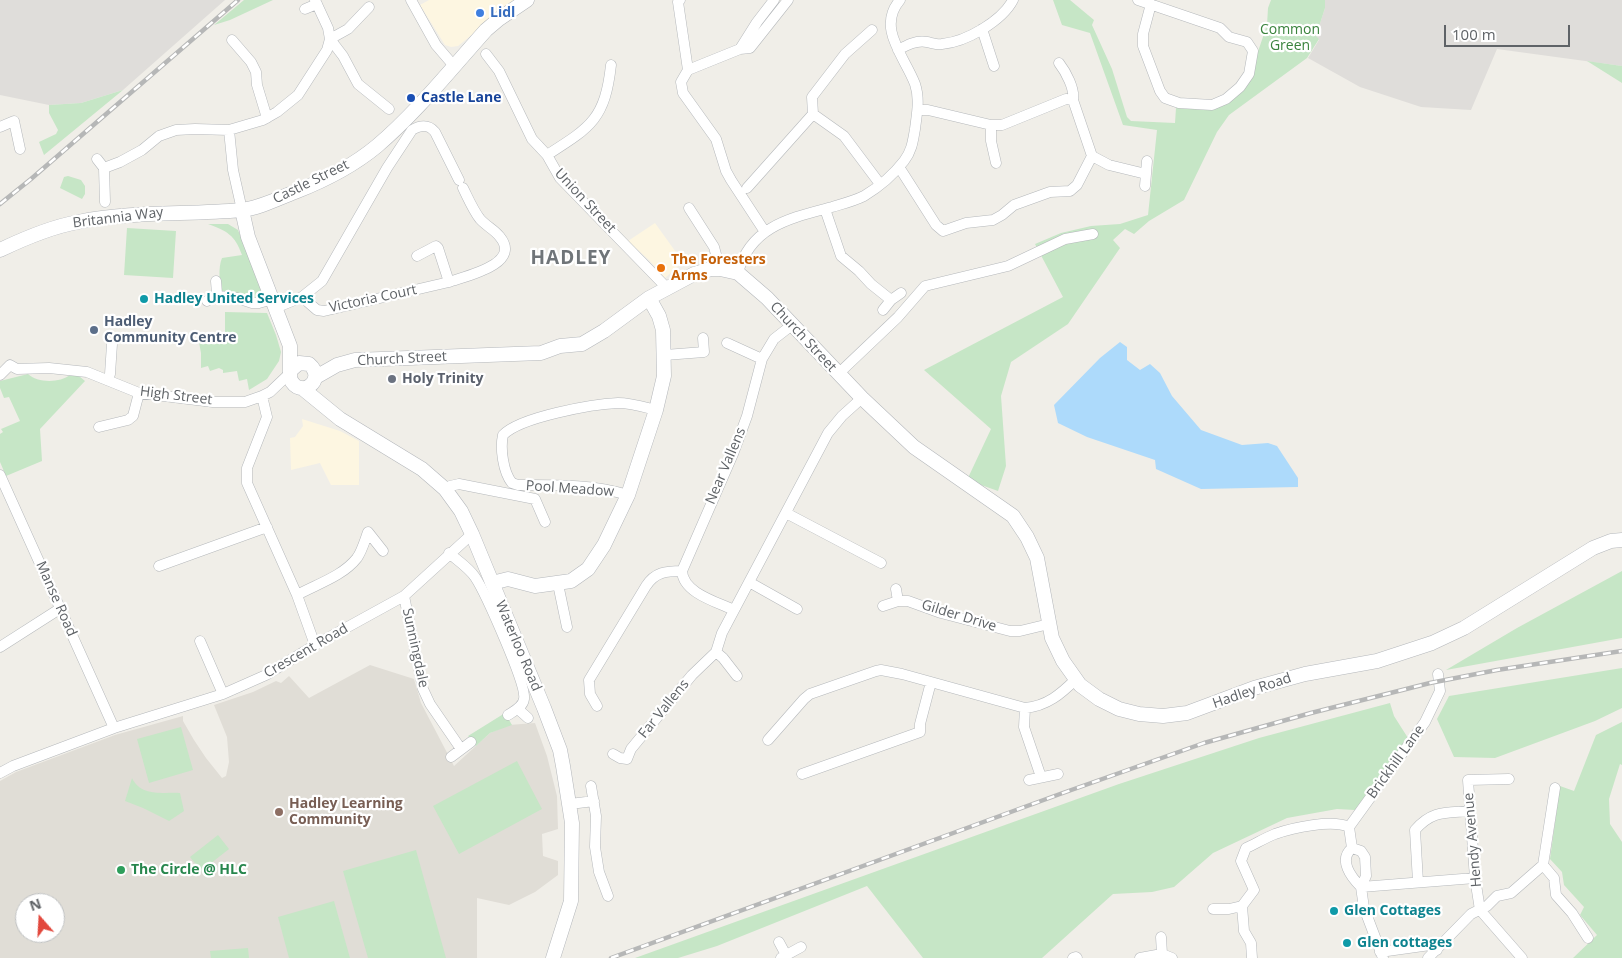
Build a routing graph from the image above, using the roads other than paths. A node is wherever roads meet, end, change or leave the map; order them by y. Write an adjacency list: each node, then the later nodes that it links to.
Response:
1 (411, 0): 22 (street)
2 (527, 0): 22 (street, Castle Street)
3 (680, 0): 24 (street)
4 (774, 0): 17 (street)
5 (788, 0): 17 (street)
6 (900, 0): 18 (street)
7 (1013, 0): 13 (street)
8 (1138, 0): 10 (street)
9 (316, 2): 12 (street); 15 (street)
10 (1152, 4): 10 (street)
11 (369, 7): 15 (street)
12 (305, 9)
13 (982, 29): 18 (street); 23 (street)
14 (872, 30): 28 (street)
15 (330, 39): 26 (street); 29 (street)
16 (232, 40): 29 (street)
17 (740, 49): 24 (street)
18 (898, 50): 27 (street)
19 (486, 54): 34 (street, Union Street)
20 (1059, 63): 25 (street)
21 (611, 64): 34 (street)
22 (454, 66): 46 (street, Castle Street)
23 (994, 66)
24 (688, 70): 47 (street)
25 (1073, 100): 30 (street); 35 (street)
26 (389, 109)
27 (918, 110): 30 (street); 38 (street)
28 (816, 116): 40 (street); 42 (street)
29 (267, 118): 32 (street)
30 (991, 125): 37 (street)
31 (0, 127): 33 (street)
32 (229, 130): 43 (street); 46 (street)
33 (20, 149)
34 (547, 155): 55 (street, Union Street)
35 (1092, 156): 38 (street); 39 (street)
36 (1147, 161): 39 (street)
37 (996, 163)
38 (899, 167): 40 (street)
39 (1146, 174): 41 (street)
40 (880, 184): 45 (street)
41 (1145, 186)
42 (747, 188)
43 (105, 202)
44 (689, 208): 51 (street)
45 (826, 209): 47 (street); 61 (street)
46 (242, 210): 49 (street, Britannia Way); 62 (street)
47 (765, 232): 52 (street)
48 (1093, 234): 73 (street)
49 (0, 250)
50 (417, 256): 54 (street)
51 (720, 269): 52 (street, Church Street); 55 (street, Church Street)
52 (738, 273): 64 (street, Church Street)
53 (216, 281): 57 (street)
54 (449, 282): 58 (street, Victoria Court); 58 (street, Victoria Court)
55 (667, 288): 59 (street, Church Street)
56 (901, 293): 61 (street)
57 (216, 294): 60 (street); 62 (street)
58 (302, 297): 62 (street)
59 (649, 298): 69 (street, Pool Meadow); 75 (street, Church Street)
60 (207, 300)
61 (891, 300): 63 (street)
62 (274, 304): 68 (street)
63 (883, 310)
64 (792, 325): 70 (street, Near Vallens); 73 (street, Church Street)
65 (703, 338): 69 (street)
66 (727, 343): 70 (street)
67 (112, 344): 76 (street)
68 (290, 346): 71 (street); 72 (street)
69 (665, 356): 82 (street, Pool Meadow)
70 (762, 359): 97 (street, Near Vallens)
71 (305, 362): 72 (street); 75 (street)
72 (291, 371): 77 (street); 79 (street, High Street)
73 (838, 374): 80 (street, Church Street)
74 (0, 375): 76 (street, High Street)
75 (316, 378): 77 (street); 81 (street)
76 (108, 380): 78 (street, High Street)
77 (300, 388): 79 (street, High Street); 81 (street, Waterloo Road)
78 (139, 393): 79 (street, High Street); 83 (street)
79 (266, 394): 90 (street)
80 (862, 398): 87 (street, Church Street); 88 (street, Far Vallens)
81 (323, 405): 85 (street, Waterloo Road)
82 (656, 410): 86 (street, Pool Meadow); 86 (street, Pool Meadow)
83 (99, 427)
84 (0, 475): 106 (street, Manse Road)
85 (445, 489): 89 (street); 91 (street, Waterloo Road)
86 (628, 495): 100 (street, Pool Meadow)
87 (983, 496): 109 (street, Hadley Road)
88 (786, 513): 95 (street); 98 (street, Far Vallens)
89 (545, 522)
90 (266, 527): 96 (street); 102 (street)
91 (472, 534): 94 (street, Crescent Road); 99 (street, Waterloo Road)
92 (1622, 540): 117 (street, Hadley Road)
93 (383, 551): 102 (street)
94 (449, 553): 103 (street, Crescent Road); 124 (street)
95 (881, 563)
96 (159, 566)
97 (682, 571): 108 (street); 119 (street)
98 (749, 582): 107 (street); 108 (street, Far Vallens)
99 (492, 583): 100 (street, Pool Meadow); 142 (street, Waterloo Road)
100 (558, 584): 110 (street)
101 (896, 589): 104 (street)
102 (297, 595): 112 (street)
103 (404, 596): 112 (street, Crescent Road); 130 (street, Sunningdale)
104 (898, 601): 105 (street, Gilder Drive); 109 (street, Gilder Drive)
105 (883, 606)
106 (60, 608): 113 (street); 127 (street, Manse Road)
107 (797, 609)
108 (734, 610): 114 (street, Far Vallens)
109 (1049, 624): 117 (street, Hadley Road)
110 (567, 627)
111 (200, 641): 120 (street)
112 (315, 645): 120 (street, Crescent Road)
113 (0, 647)
114 (716, 652): 116 (street); 131 (street, Far Vallens)
115 (1438, 674): 144 (street, Brickhill Lane)
116 (737, 676)
117 (1076, 679): 123 (street)
118 (931, 682): 123 (street); 128 (street); 134 (street)
119 (590, 691): 121 (street); 122 (street)
120 (223, 694): 127 (street, Crescent Road)
121 (579, 694)
122 (597, 706)
123 (1025, 708): 136 (street)
124 (518, 709): 125 (street); 126 (street)
125 (508, 715)
126 (528, 718)
127 (114, 726): 133 (street, Crescent Road)
128 (768, 740)
129 (471, 742): 130 (street)
130 (461, 749): 132 (street)
131 (613, 754)
132 (451, 757)
133 (0, 773)
134 (802, 774)
135 (1058, 774): 136 (street)
136 (1042, 777): 138 (street)
137 (1509, 779): 143 (street, Hendy Avenue)
138 (1029, 780)
139 (591, 786): 141 (street)
140 (1555, 788): 146 (street)
141 (594, 801): 142 (street); 150 (street)
142 (570, 804): 163 (street, Waterloo Road)
143 (1470, 810): 147 (street, Hendy Avenue); 148 (street)
144 (1349, 827): 145 (street); 151 (street)
145 (1352, 848): 149 (street); 149 (street)
146 (1543, 865): 153 (street); 155 (street)
147 (1475, 878): 148 (street); 153 (street, Hendy Avenue)
148 (1418, 882): 149 (street)
149 (1361, 887): 160 (street)
150 (593, 891)
151 (1242, 906): 152 (street); 168 (street)
152 (1213, 909)
153 (1480, 910): 158 (street); 161 (street)
154 (1161, 937): 159 (street)
155 (1588, 938)
156 (779, 942): 162 (street)
157 (801, 947): 162 (street)
158 (1437, 950): 160 (street); 169 (street)
159 (1162, 954): 166 (street); 167 (street)
160 (1381, 955)
161 (1518, 956)
162 (784, 957)
163 (553, 958)
164 (1073, 958): 165 (street)
165 (1077, 958)
166 (1140, 958)
167 (1172, 958)
168 (1252, 958)
169 (1428, 958)

